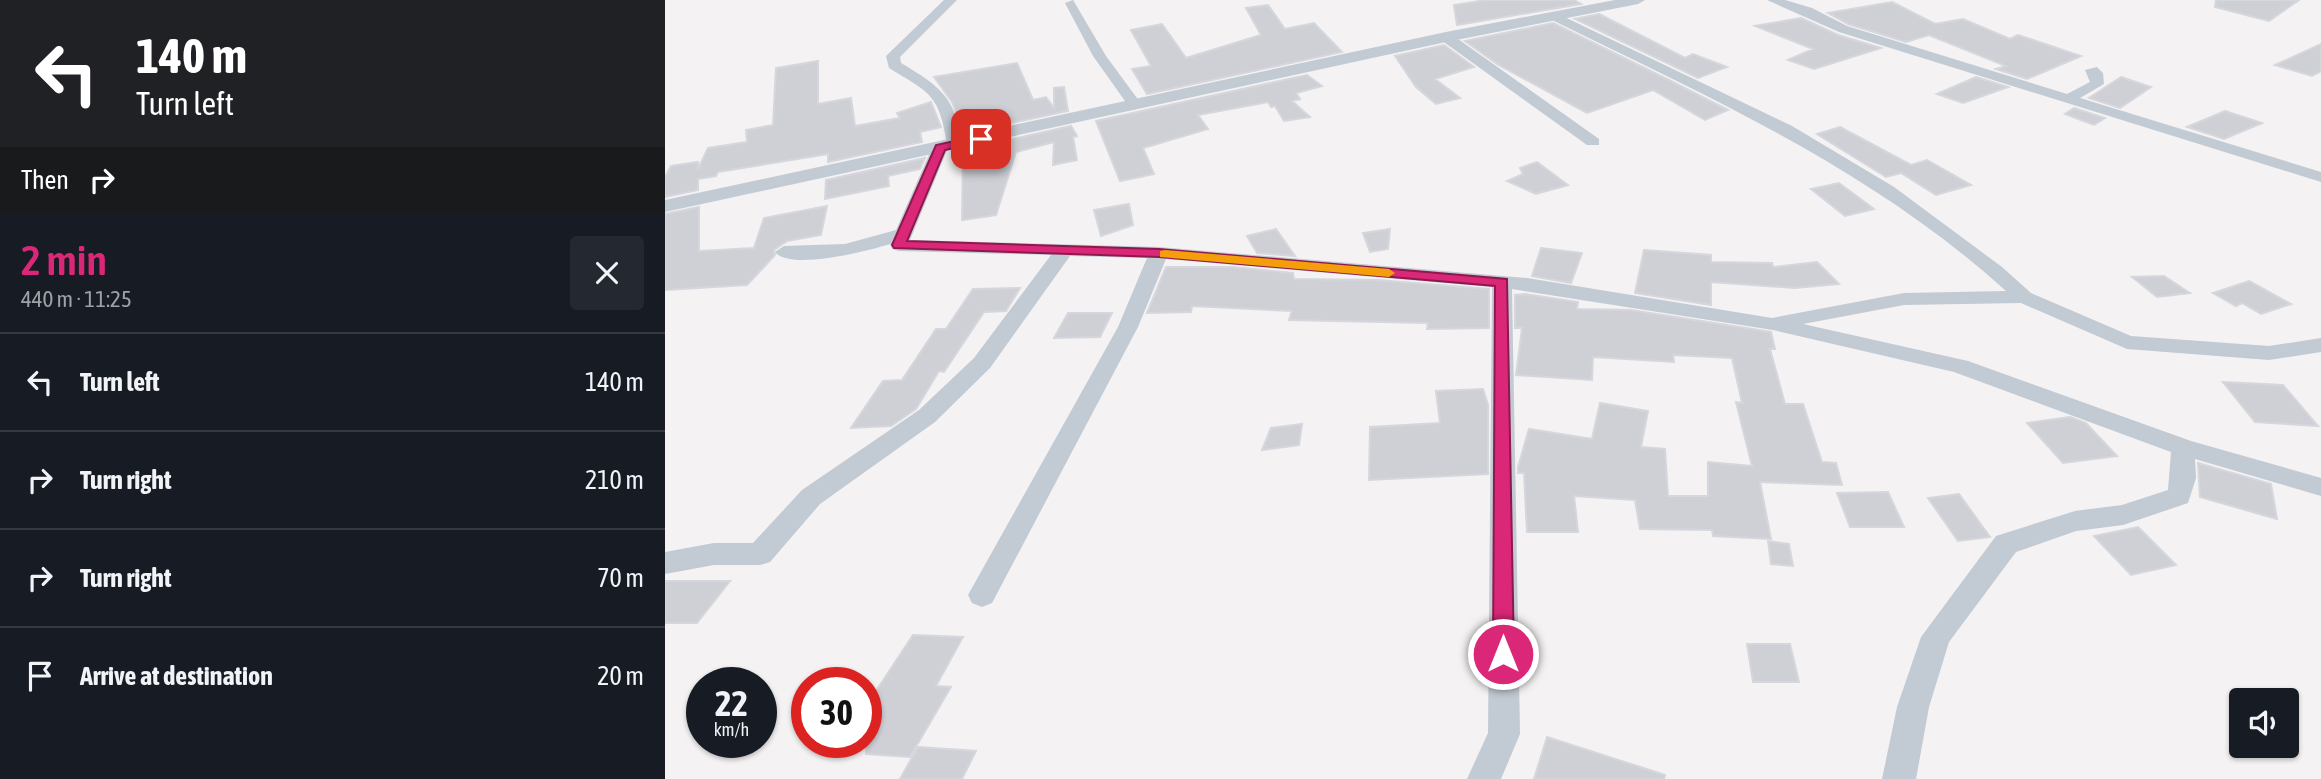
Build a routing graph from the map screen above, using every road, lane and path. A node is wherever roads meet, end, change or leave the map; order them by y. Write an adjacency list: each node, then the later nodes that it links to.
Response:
1 (951, 0): 11 (street)
2 (1638, 0): 5 (street)
3 (1773, 0): 8 (street)
4 (1071, 3): 9 (street)
5 (1554, 16): 6 (street); 19 (street)
6 (1446, 37): 9 (street); 10 (street)
7 (2092, 70): 8 (street)
8 (2069, 99): 12 (street)
9 (1135, 105): 11 (street)
10 (1593, 142)
11 (948, 146): 13 (street); 14 (street)
12 (2321, 177)
13 (665, 206)
14 (904, 233): 15 (street); 16 (street)
15 (1066, 248): 17 (street); 24 (street)
16 (784, 251)
17 (1159, 253): 18 (street); 25 (street)
18 (1502, 282): 20 (street); 26 (street)
19 (2024, 297): 20 (street); 21 (street)
20 (1772, 324): 22 (street)
21 (2321, 345)
22 (2183, 447): 23 (street); 27 (street)
23 (2321, 487)
24 (665, 563)
25 (982, 595)
26 (1484, 779)
27 (1899, 779)

